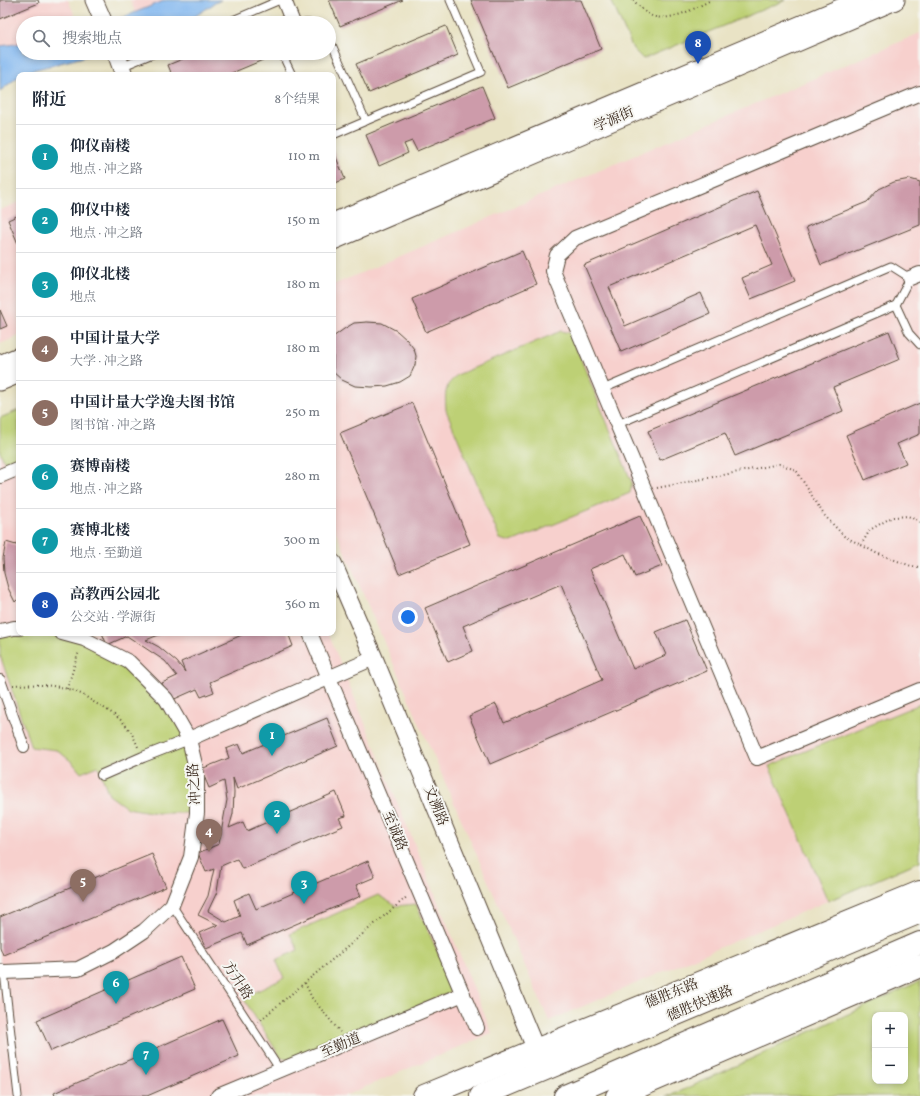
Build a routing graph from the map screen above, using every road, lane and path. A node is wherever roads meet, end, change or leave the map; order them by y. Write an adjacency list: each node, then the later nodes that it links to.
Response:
1 (94, 0): 9 (street)
2 (280, 0): 10 (lane)
3 (284, 0): 11 (street)
4 (450, 0): 18 (lane)
5 (633, 0): 6 (path)
6 (712, 0)
7 (860, 0): 20 (main road, 学源街)
8 (895, 0): 21 (main road, 学源街)
9 (101, 16)
10 (242, 16)
11 (290, 16)
12 (336, 54): 18 (lane)
13 (135, 60): 15 (lane)
14 (287, 60): 16 (lane)
15 (120, 65)
16 (291, 72)
17 (920, 93): 29 (street)
18 (366, 121): 19 (lane)
19 (336, 134)
20 (336, 222)
21 (336, 239)
22 (915, 276): 23 (lane); 29 (lane)
23 (896, 305): 24 (lane); 30 (lane)
24 (920, 345)
25 (16, 358): 26 (main road)
26 (0, 365)
27 (16, 374): 28 (main road)
28 (0, 381)
29 (603, 389): 30 (street)
30 (618, 424): 33 (street)
31 (16, 469): 32 (street)
32 (0, 476)
33 (645, 490): 35 (path); 47 (street)
34 (920, 522): 35 (path)
35 (861, 545): 36 (path)
36 (920, 567)
37 (336, 570): 43 (street, 文溯路)
38 (16, 628): 39 (street)
39 (0, 631)
40 (73, 636): 42 (street, 冲之路)
41 (311, 636): 44 (street, 至诚路)
42 (84, 639): 46 (path); 48 (street, 冲之路)
43 (374, 658): 44 (street); 64 (street, 文溯路)
44 (328, 678): 48 (street); 52 (street, 至诚路)
45 (1, 683): 46 (path); 49 (street)
46 (67, 689): 50 (path)
47 (920, 690)
48 (189, 739): 50 (street); 54 (street, 冲之路)
49 (24, 747)
50 (142, 757): 51 (street)
51 (102, 776)
52 (418, 888): 59 (path); 60 (street, 至诚路)
53 (920, 892): 64 (main road, 德胜东路)
54 (172, 905): 58 (street, 冲之路); 61 (lane, 方升路)
55 (920, 912): 69 (main road, 德胜快速路)
56 (920, 943): 70 (main road)
57 (920, 966): 71 (main road)
58 (2, 971): 66 (lane)
59 (305, 983): 61 (path); 63 (path)
60 (463, 994): 62 (street, 至诚路); 63 (street, 至勤道)
61 (252, 1028): 65 (lane, 方升路)
62 (477, 1028)
63 (348, 1043): 65 (street, 至勤道)
64 (536, 1050): 68 (main road, 德胜东路)
65 (280, 1070): 67 (street, 至勤道)
66 (18, 1096)
67 (218, 1096)
68 (424, 1096)
69 (481, 1096)
70 (565, 1096)
71 (616, 1096)

